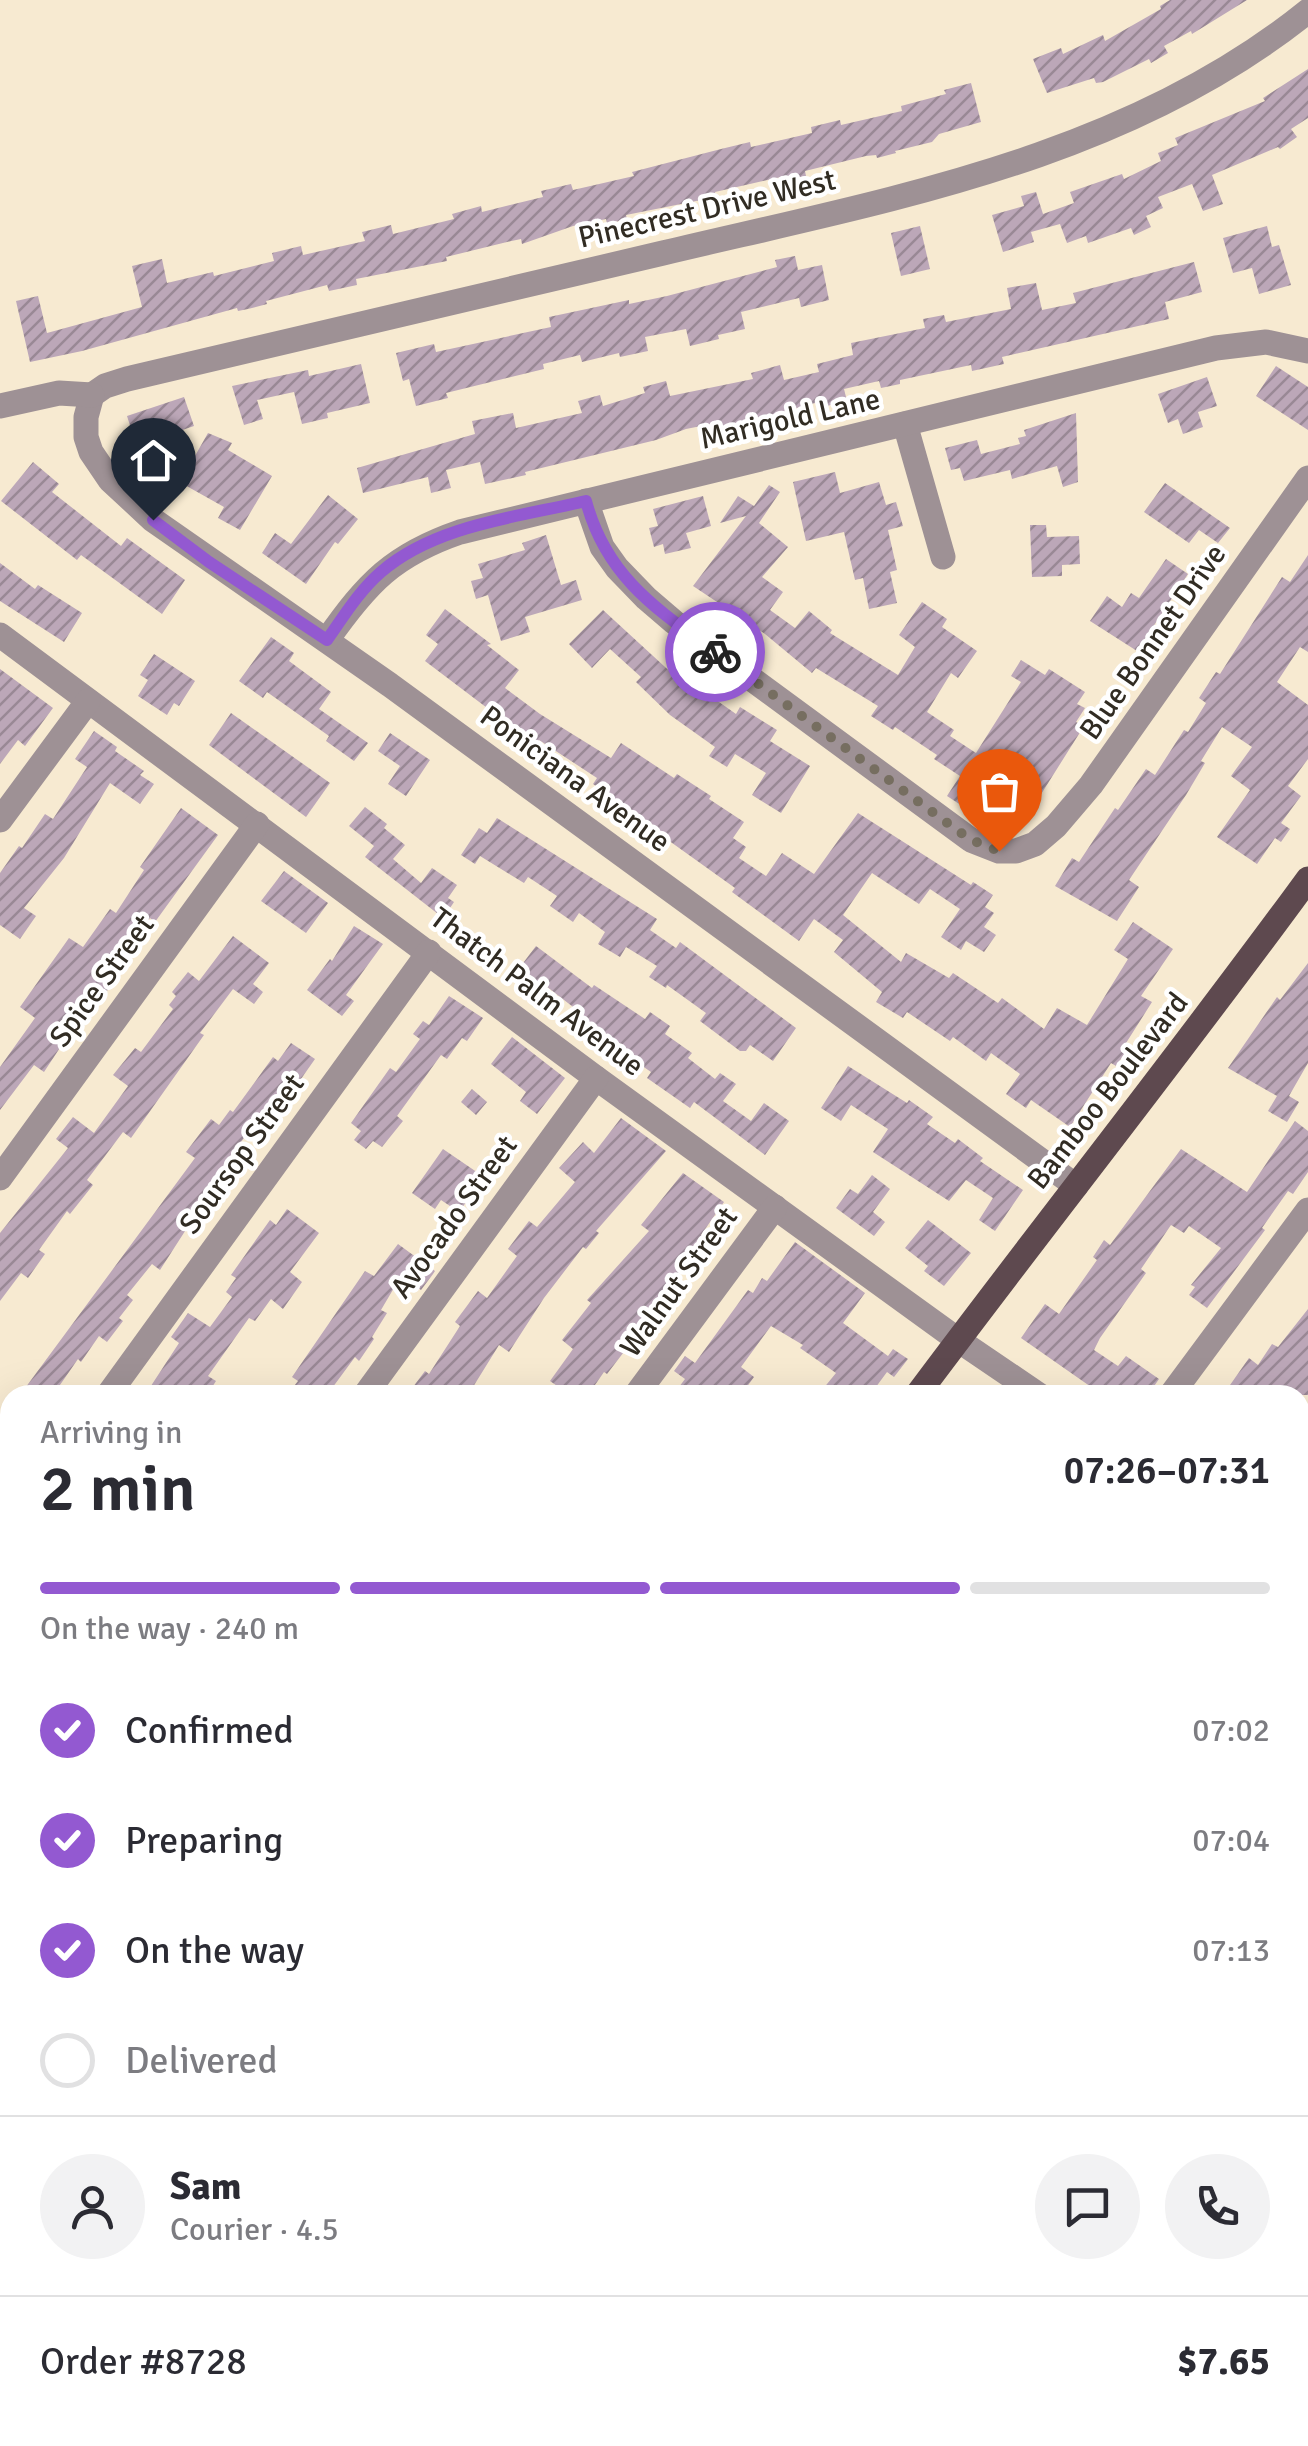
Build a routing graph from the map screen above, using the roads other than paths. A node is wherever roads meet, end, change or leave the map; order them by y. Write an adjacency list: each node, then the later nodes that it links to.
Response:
1 (1308, 12): 3 (street, Pinecrest Drive West)
2 (1308, 351): 5 (street, Marigold Lane)
3 (92, 395): 4 (street); 10 (street, Poniciana Avenue)
4 (0, 406)
5 (905, 424): 7 (street, Marigold Lane); 8 (street)
6 (1308, 478): 7 (street, Blue Bonnet Drive)
7 (586, 501): 10 (street, Marigold Lane)
8 (944, 557)
9 (0, 635): 11 (street, Thatch Palm Avenue)
10 (327, 640): 18 (street, Poniciana Avenue)
11 (88, 700): 12 (street); 13 (street, Thatch Palm Avenue)
12 (0, 820)
13 (257, 824): 15 (street, Thatch Palm Avenue); 17 (street, Spice Street)
14 (1308, 879): 18 (main road, Bamboo Boulevard)
15 (429, 952): 16 (street, Thatch Palm Avenue); 22 (street, Soursop Street)
16 (596, 1078): 19 (street, Thatch Palm Avenue); 23 (street, Avocado Street)
17 (0, 1178)
18 (1076, 1186): 21 (main road, Bamboo Boulevard)
19 (775, 1207): 21 (street, Thatch Palm Avenue); 24 (street, Walnut Street)
20 (1308, 1210): 27 (street)
21 (958, 1340): 25 (main road, Bamboo Boulevard); 26 (street, Thatch Palm Avenue)
22 (115, 1385)
23 (372, 1385)
24 (643, 1385)
25 (924, 1385)
26 (1024, 1385)
27 (1179, 1385)

